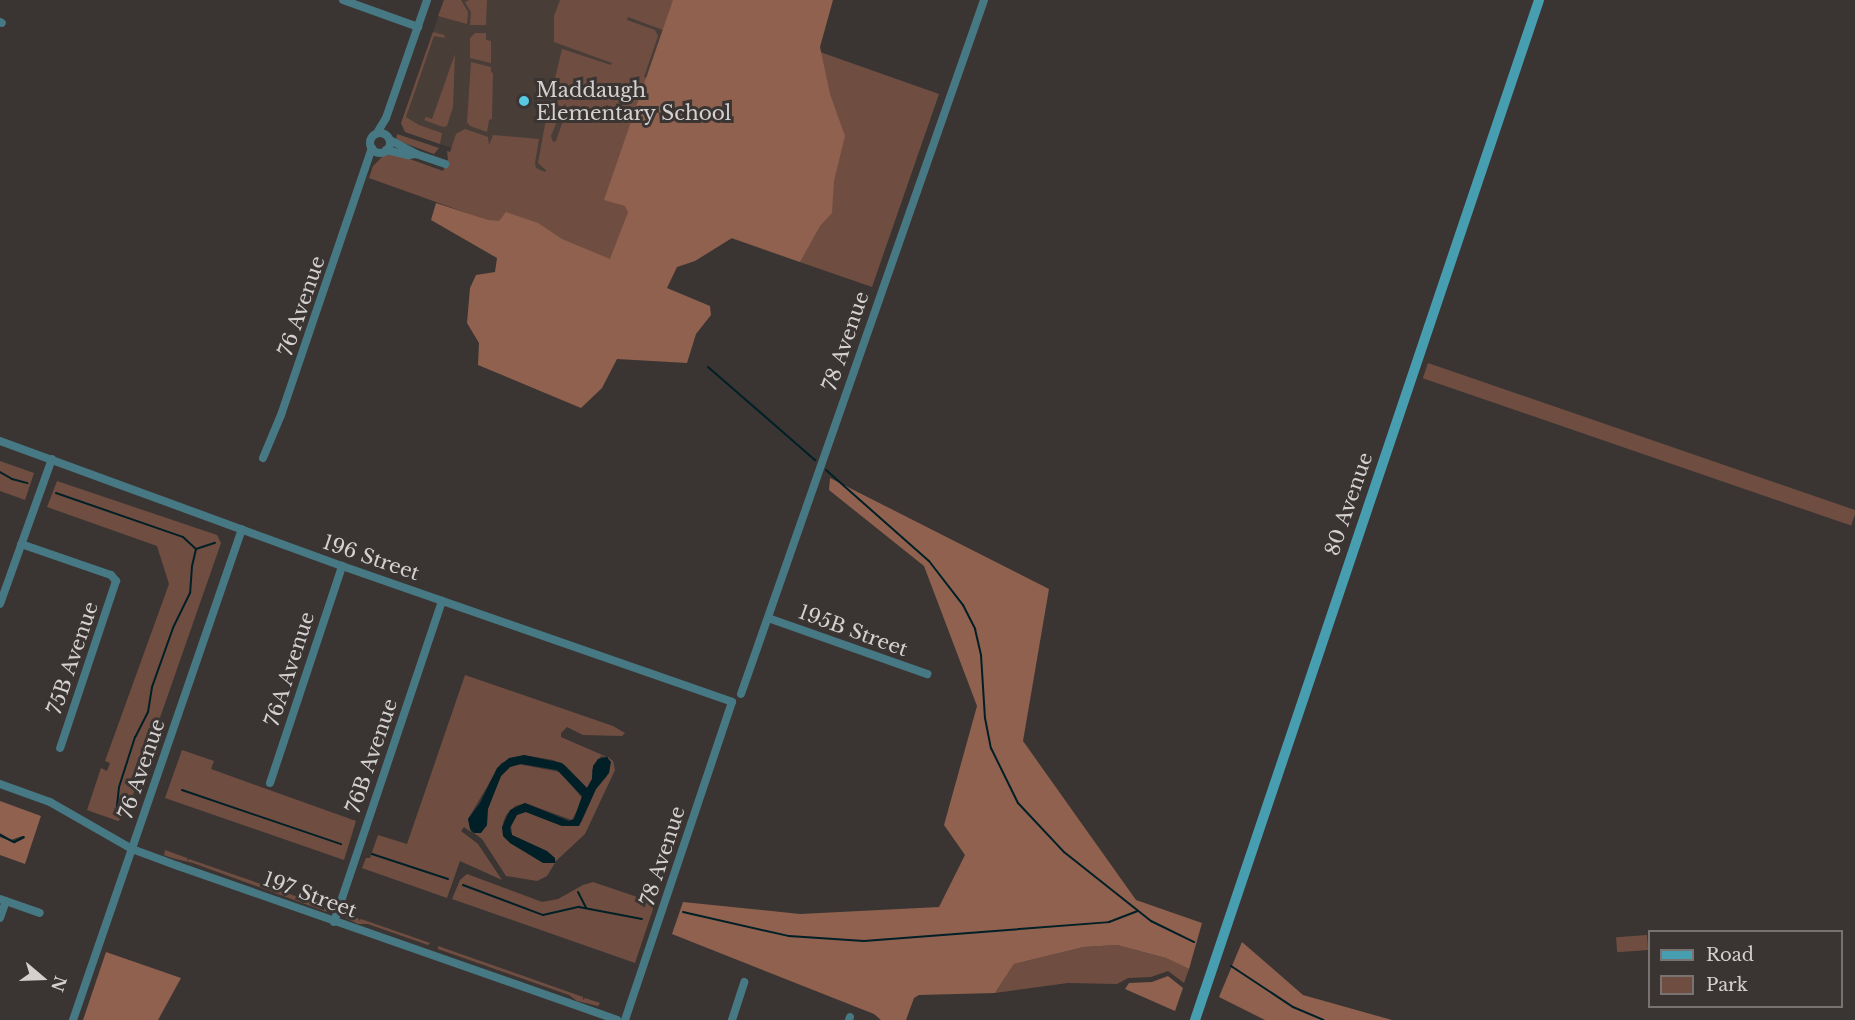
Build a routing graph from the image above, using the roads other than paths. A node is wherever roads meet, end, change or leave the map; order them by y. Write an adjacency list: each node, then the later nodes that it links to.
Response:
1 (343, 0): 5 (street)
2 (427, 0): 5 (street)
3 (984, 0): 18 (street, 78 Avenue)
4 (1539, 0): 35 (main road, 80 Avenue)
5 (418, 27): 6 (street)
6 (384, 136): 7 (street); 7 (street); 8 (street)
7 (379, 150): 8 (street); 11 (street, 76 Avenue)
8 (416, 154): 9 (street)
9 (445, 164)
10 (0, 441): 12 (street, 196 Street)
11 (263, 458)
12 (52, 459): 13 (street, 196 Street); 14 (street)
13 (242, 529): 15 (street, 196 Street); 25 (street, 76 Avenue)
14 (21, 544): 17 (street); 22 (street, 75B Avenue)
15 (342, 566): 16 (street, 196 Street); 23 (street, 76A Avenue)
16 (442, 601): 21 (street, 196 Street); 29 (street, 76B Avenue)
17 (0, 604)
18 (768, 618): 19 (street, 195B Street); 20 (street, 78 Avenue)
19 (927, 674)
20 (741, 694)
21 (732, 702): 33 (street, 78 Avenue)
22 (60, 748)
23 (270, 783)
24 (0, 784): 25 (street, 197 Street)
25 (132, 849): 29 (street, 197 Street); 31 (street, 76 Avenue)
26 (3, 900): 27 (street); 28 (street)
27 (40, 913)
28 (0, 918)
29 (334, 922): 32 (street, 197 Street)
30 (744, 982): 34 (street)
31 (73, 1020)
32 (617, 1020)
33 (625, 1020)
34 (732, 1020)
35 (1195, 1020)

